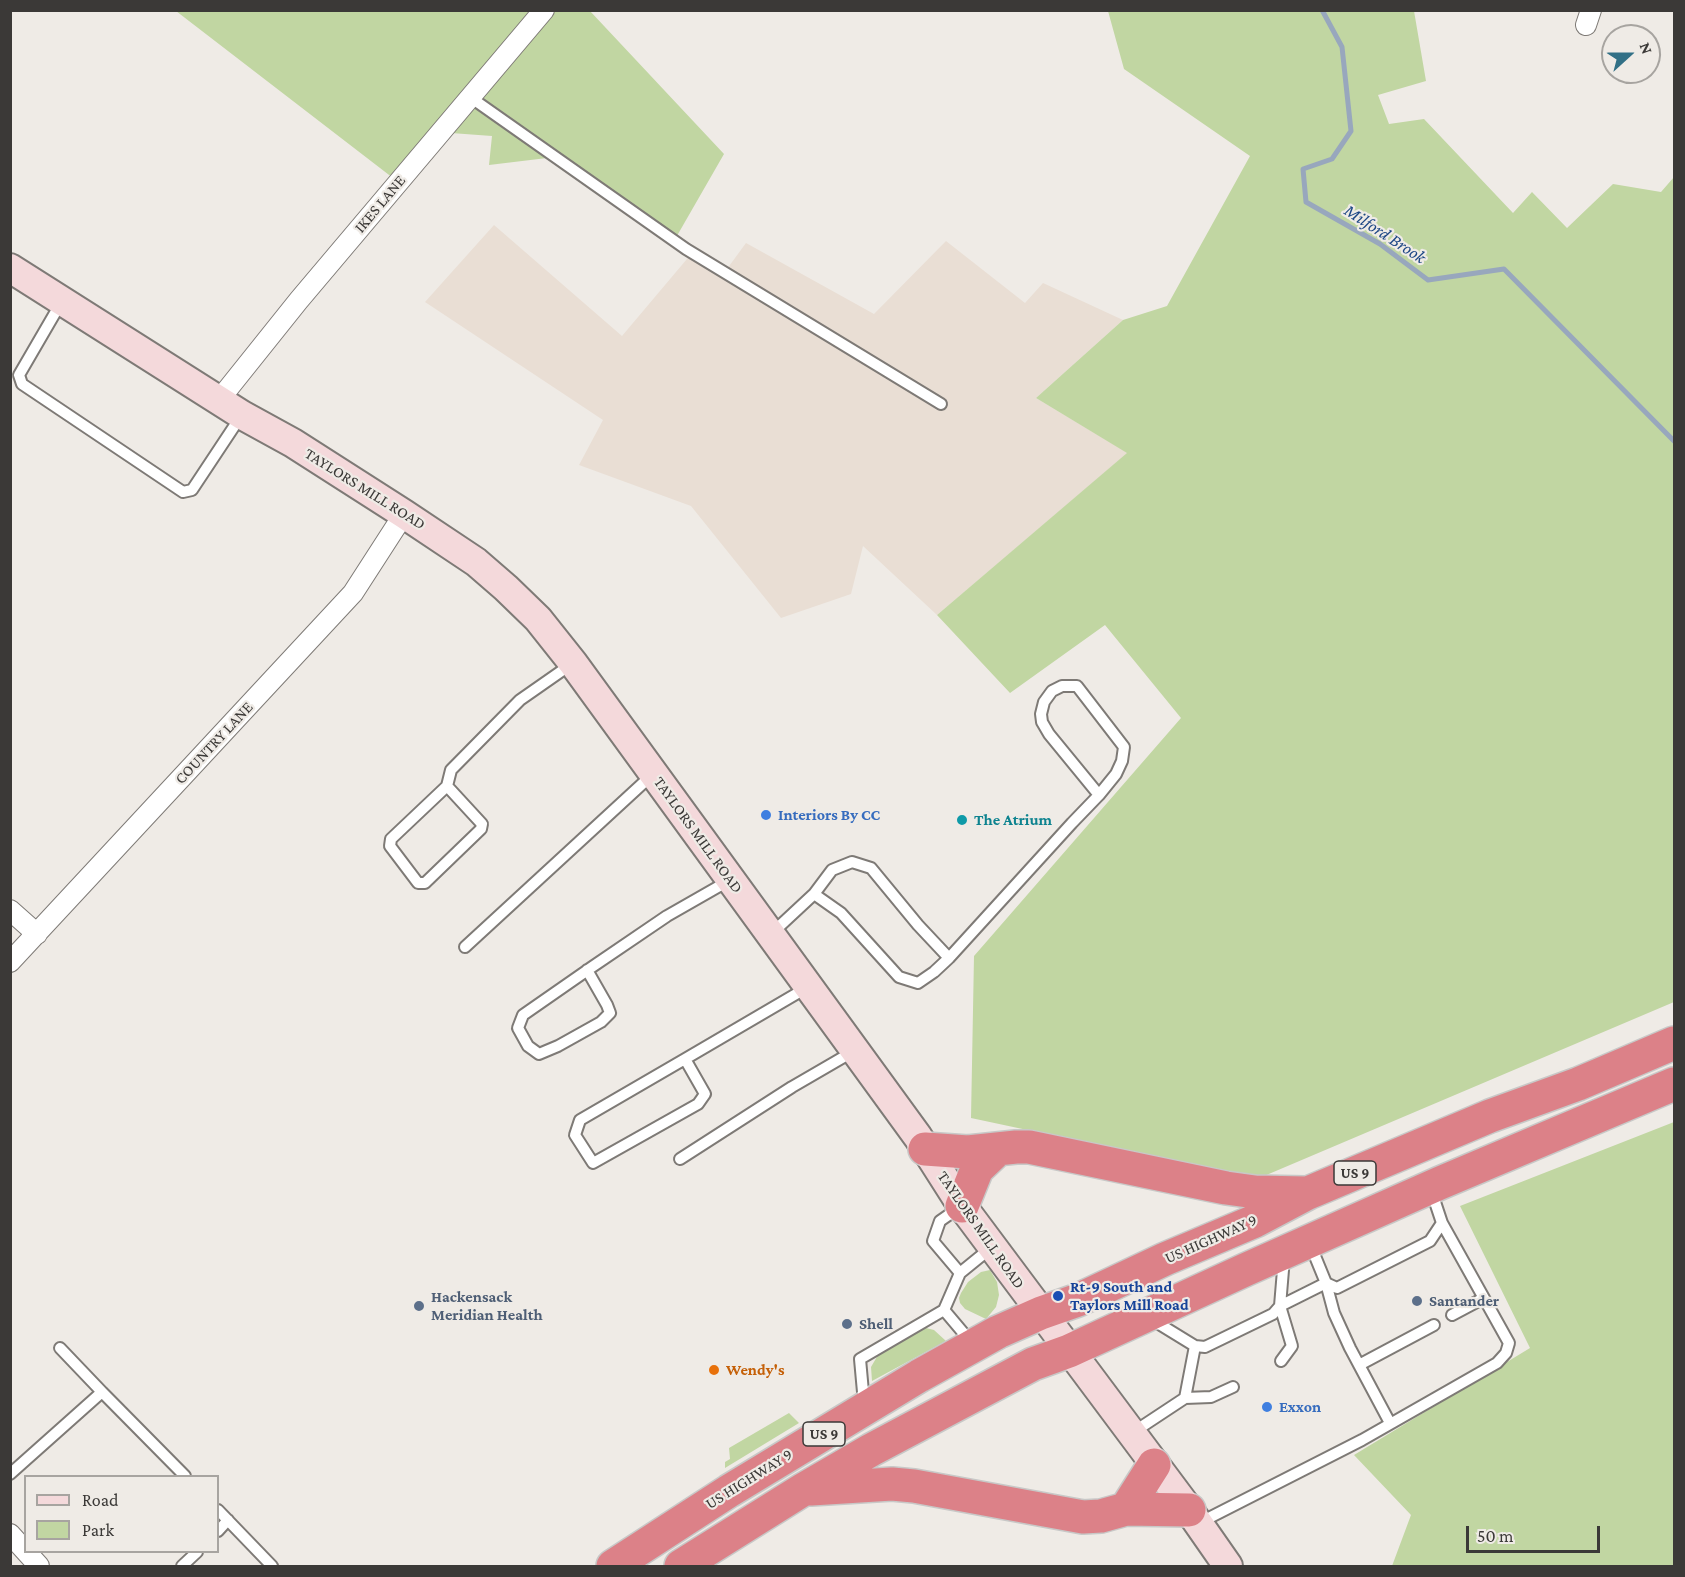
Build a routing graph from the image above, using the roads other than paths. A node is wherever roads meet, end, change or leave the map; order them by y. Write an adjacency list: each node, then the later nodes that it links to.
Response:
1 (544, 10): 2 (street, IKES LANE)
2 (470, 97): 5 (lane); 6 (street, IKES LANE)
3 (10, 268): 4 (street, TAYLORS MILL ROAD)
4 (62, 301): 6 (street, TAYLORS MILL ROAD); 6 (lane)
5 (941, 404)
6 (231, 408): 7 (street, TAYLORS MILL ROAD)
7 (404, 514): 8 (street, TAYLORS MILL ROAD); 15 (street, COUNTRY LANE)
8 (573, 663): 9 (street, TAYLORS MILL ROAD); 10 (lane)
9 (653, 773): 12 (street, TAYLORS MILL ROAD); 17 (lane)
10 (447, 786): 10 (lane)
11 (1099, 795): 11 (lane); 18 (lane)
12 (730, 880): 16 (street, TAYLORS MILL ROAD); 20 (lane)
13 (814, 894): 16 (lane); 18 (lane); 18 (lane)
14 (10, 910): 15 (street)
15 (37, 934): 19 (street, COUNTRY LANE)
16 (770, 934): 21 (street, TAYLORS MILL ROAD)
17 (465, 947)
18 (949, 958)
19 (10, 962)
20 (587, 970): 20 (lane)
21 (809, 987): 23 (street, TAYLORS MILL ROAD); 24 (lane)
22 (1674, 1043): 30 (highway, US HIGHWAY 9 / US 9)
23 (854, 1051): 26 (street, TAYLORS MILL ROAD); 28 (lane)
24 (685, 1059): 24 (lane)
25 (1674, 1084): 29 (highway, US 9)
26 (925, 1149): 27 (highway); 31 (street, TAYLORS MILL ROAD)
27 (998, 1150): 30 (highway); 31 (highway)
28 (680, 1159)
29 (1430, 1187): 32 (lane); 33 (highway, US 9)
30 (1308, 1193): 40 (highway, US HIGHWAY 9 / US 9)
31 (962, 1206): 34 (street, TAYLORS MILL ROAD); 35 (lane)
32 (1442, 1223): 36 (lane); 37 (lane)
33 (1297, 1246): 36 (lane); 38 (lane); 41 (highway, US 9)
34 (992, 1247): 35 (lane); 40 (street, TAYLORS MILL ROAD)
35 (960, 1273): 39 (lane)
36 (1326, 1283): 38 (lane); 49 (lane)
37 (1484, 1298): 42 (lane); 54 (lane)
38 (1280, 1306): 45 (lane); 48 (lane)
39 (944, 1310): 44 (lane); 53 (lane)
40 (1041, 1313): 44 (highway, US HIGHWAY 9 / US 9); 47 (street, TAYLORS MILL ROAD)
41 (1146, 1315): 45 (lane); 47 (highway, US 9)
42 (1452, 1316)
43 (1434, 1325): 49 (lane)
44 (974, 1345): 53 (highway, US HIGHWAY 9 / US 9)
45 (1195, 1346): 52 (lane)
46 (60, 1348): 51 (lane)
47 (1069, 1351): 55 (street, TAYLORS MILL ROAD); 59 (highway, US 9)
48 (1281, 1361)
49 (1359, 1365): 54 (lane)
50 (1233, 1387): 52 (lane)
51 (102, 1392): 57 (lane); 58 (lane)
52 (1185, 1398): 55 (lane)
53 (865, 1409): 72 (highway, US HIGHWAY 9 / US 9)
54 (1390, 1423): 62 (lane)
55 (1131, 1434): 56 (street, TAYLORS MILL ROAD)
56 (1154, 1465): 60 (highway); 62 (street, TAYLORS MILL ROAD)
57 (10, 1474)
58 (184, 1475)
59 (804, 1489): 60 (highway); 73 (highway, US 9)
60 (1126, 1509): 62 (highway)
61 (219, 1511): 63 (lane)
62 (1193, 1517): 74 (street, TAYLORS MILL ROAD)
63 (228, 1521): 64 (lane); 71 (lane)
64 (219, 1530)
65 (10, 1534): 66 (street)
66 (24, 1549)
67 (27, 1553): 69 (street)
68 (195, 1553): 70 (lane)
69 (39, 1566)
70 (182, 1566)
71 (272, 1566)
72 (613, 1566)
73 (681, 1566)
74 (1228, 1566)

